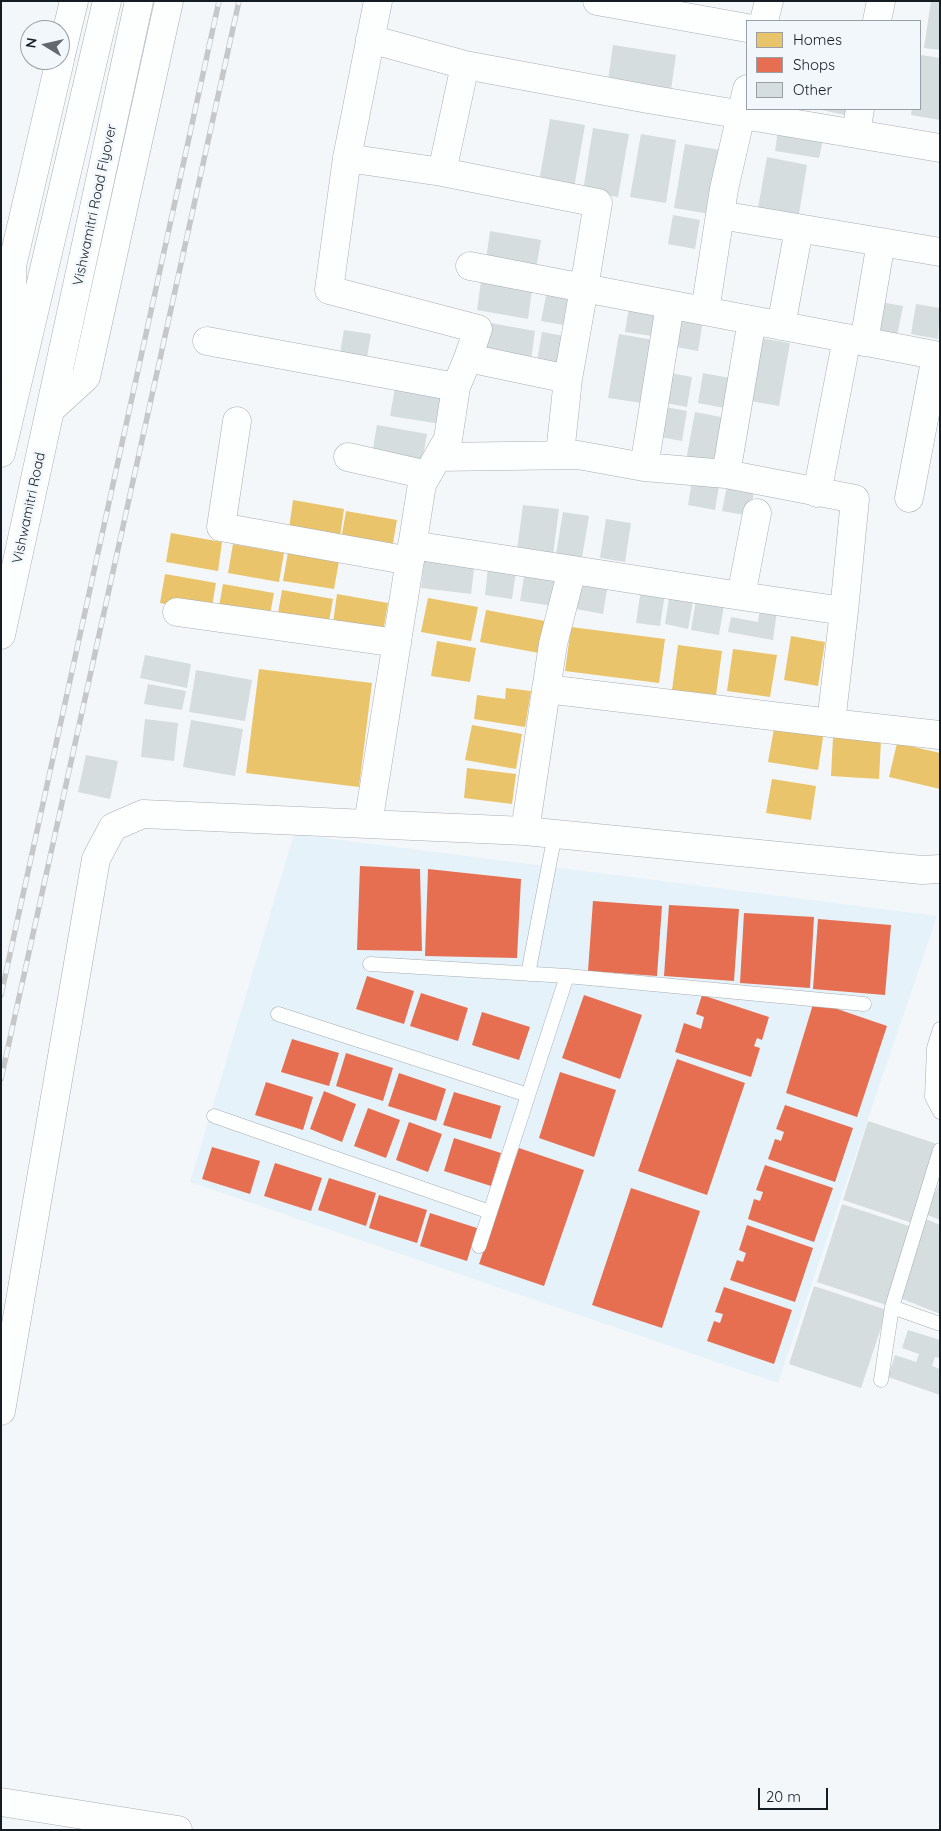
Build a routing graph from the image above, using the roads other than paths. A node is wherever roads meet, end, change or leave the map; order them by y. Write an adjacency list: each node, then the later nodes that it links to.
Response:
1 (74, 1): 9 (street)
2 (107, 1): 38 (street)
3 (139, 1): 39 (street, Vishwamitri Road Flyover)
4 (169, 1): 39 (street)
5 (378, 1): 13 (street)
6 (597, 1): 12 (street)
7 (769, 1): 10 (street)
8 (881, 1): 11 (street)
9 (69, 20)
10 (764, 20)
11 (877, 20)
12 (746, 28)
13 (370, 39): 14 (street); 20 (street)
14 (465, 65): 16 (street); 21 (street)
15 (58, 70): 38 (street)
16 (744, 102): 22 (street)
17 (792, 110): 18 (street)
18 (858, 121): 19 (street)
19 (940, 148)
20 (347, 158): 21 (street); 35 (street)
21 (442, 172): 27 (street)
22 (720, 215): 23 (street); 29 (street)
23 (799, 229): 24 (street); 31 (street)
24 (881, 242): 25 (street); 32 (street)
25 (940, 252)
26 (470, 266): 27 (street)
27 (584, 288): 28 (street); 36 (street)
28 (670, 305): 29 (street); 45 (street)
29 (705, 311): 30 (street)
30 (752, 320): 31 (street); 46 (street)
31 (781, 326): 32 (street)
32 (856, 340): 34 (street); 47 (street)
33 (207, 341): 37 (street)
34 (938, 356): 48 (street)
35 (468, 358): 36 (street); 37 (street)
36 (568, 379): 42 (street)
37 (456, 386): 44 (street)
38 (12, 407): 41 (street)
39 (51, 409): 55 (street, Vishwamitri Road)
40 (237, 421): 50 (street)
41 (1, 453)
42 (560, 454): 44 (street); 45 (street)
43 (348, 457): 44 (street)
44 (432, 466): 50 (street)
45 (644, 467): 46 (street)
46 (726, 474): 47 (street)
47 (817, 493): 53 (street)
48 (910, 498)
49 (758, 513): 52 (street)
50 (411, 553): 51 (street); 56 (street)
51 (572, 570): 52 (street); 57 (street)
52 (741, 596): 53 (street)
53 (844, 611): 58 (street)
54 (177, 612): 56 (street)
55 (1, 635)
56 (396, 644): 60 (street)
57 (546, 689): 58 (street); 61 (street)
58 (831, 723): 59 (street)
59 (940, 735)
60 (368, 824): 61 (street); 79 (street)
61 (525, 831): 62 (street)
62 (555, 834): 63 (street); 65 (lane)
63 (940, 869)
64 (370, 964): 65 (lane)
65 (528, 974): 66 (lane)
66 (567, 976): 67 (lane); 70 (lane)
67 (864, 1004)
68 (278, 1014): 70 (lane)
69 (940, 1029): 71 (lane)
70 (528, 1095): 74 (lane)
71 (940, 1112)
72 (214, 1116): 74 (lane)
73 (940, 1150): 76 (lane)
74 (490, 1212): 75 (lane)
75 (479, 1246)
76 (892, 1307): 77 (lane); 78 (lane)
77 (940, 1324)
78 (881, 1380)
79 (1, 1411)
80 (1, 1802): 81 (street)
81 (178, 1830)

